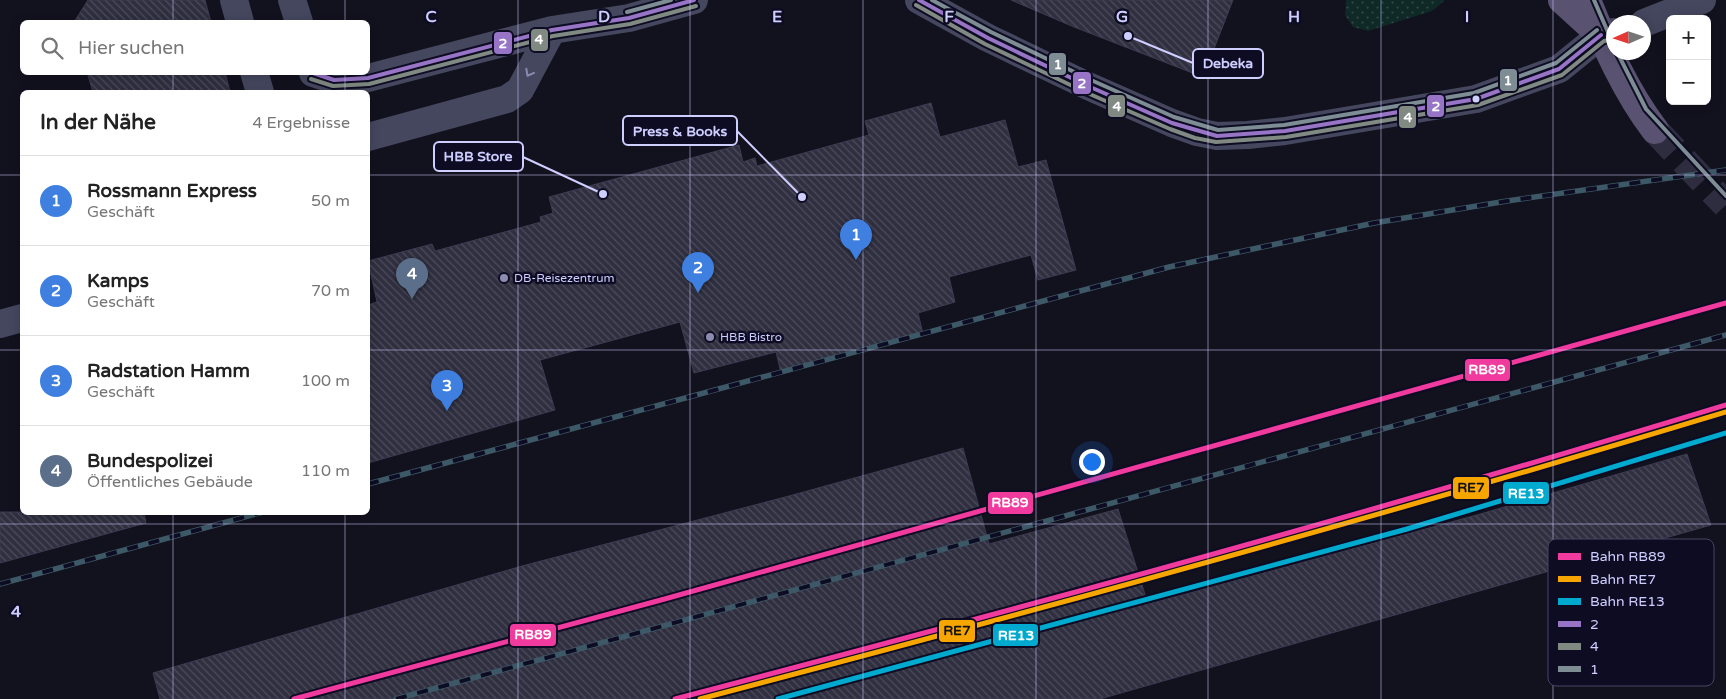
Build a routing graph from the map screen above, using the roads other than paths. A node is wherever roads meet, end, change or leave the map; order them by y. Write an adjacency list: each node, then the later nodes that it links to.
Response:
1 (234, 0): 10 (street)
2 (292, 0): 11 (street)
3 (694, 0): 9 (street)
4 (919, 0): 17 (street)
5 (945, 0): 17 (street)
6 (1562, 0): 15 (main road)
7 (1587, 0): 14 (main road)
8 (1702, 0): 12 (street)
9 (627, 9): 13 (street)
10 (239, 20)
11 (298, 20)
12 (1651, 20)
13 (552, 30): 21 (street); 25 (street, one-way to 25)
14 (1606, 31)
15 (1606, 32)
16 (1606, 34): 17 (street)
17 (988, 38)
18 (1619, 60): 24 (main road)
19 (255, 75): 22 (street)
20 (313, 75): 23 (street)
21 (318, 75)
22 (259, 90)
23 (317, 90)
24 (1655, 130)
25 (370, 136)
26 (20, 319): 27 (street)
27 (0, 324)

